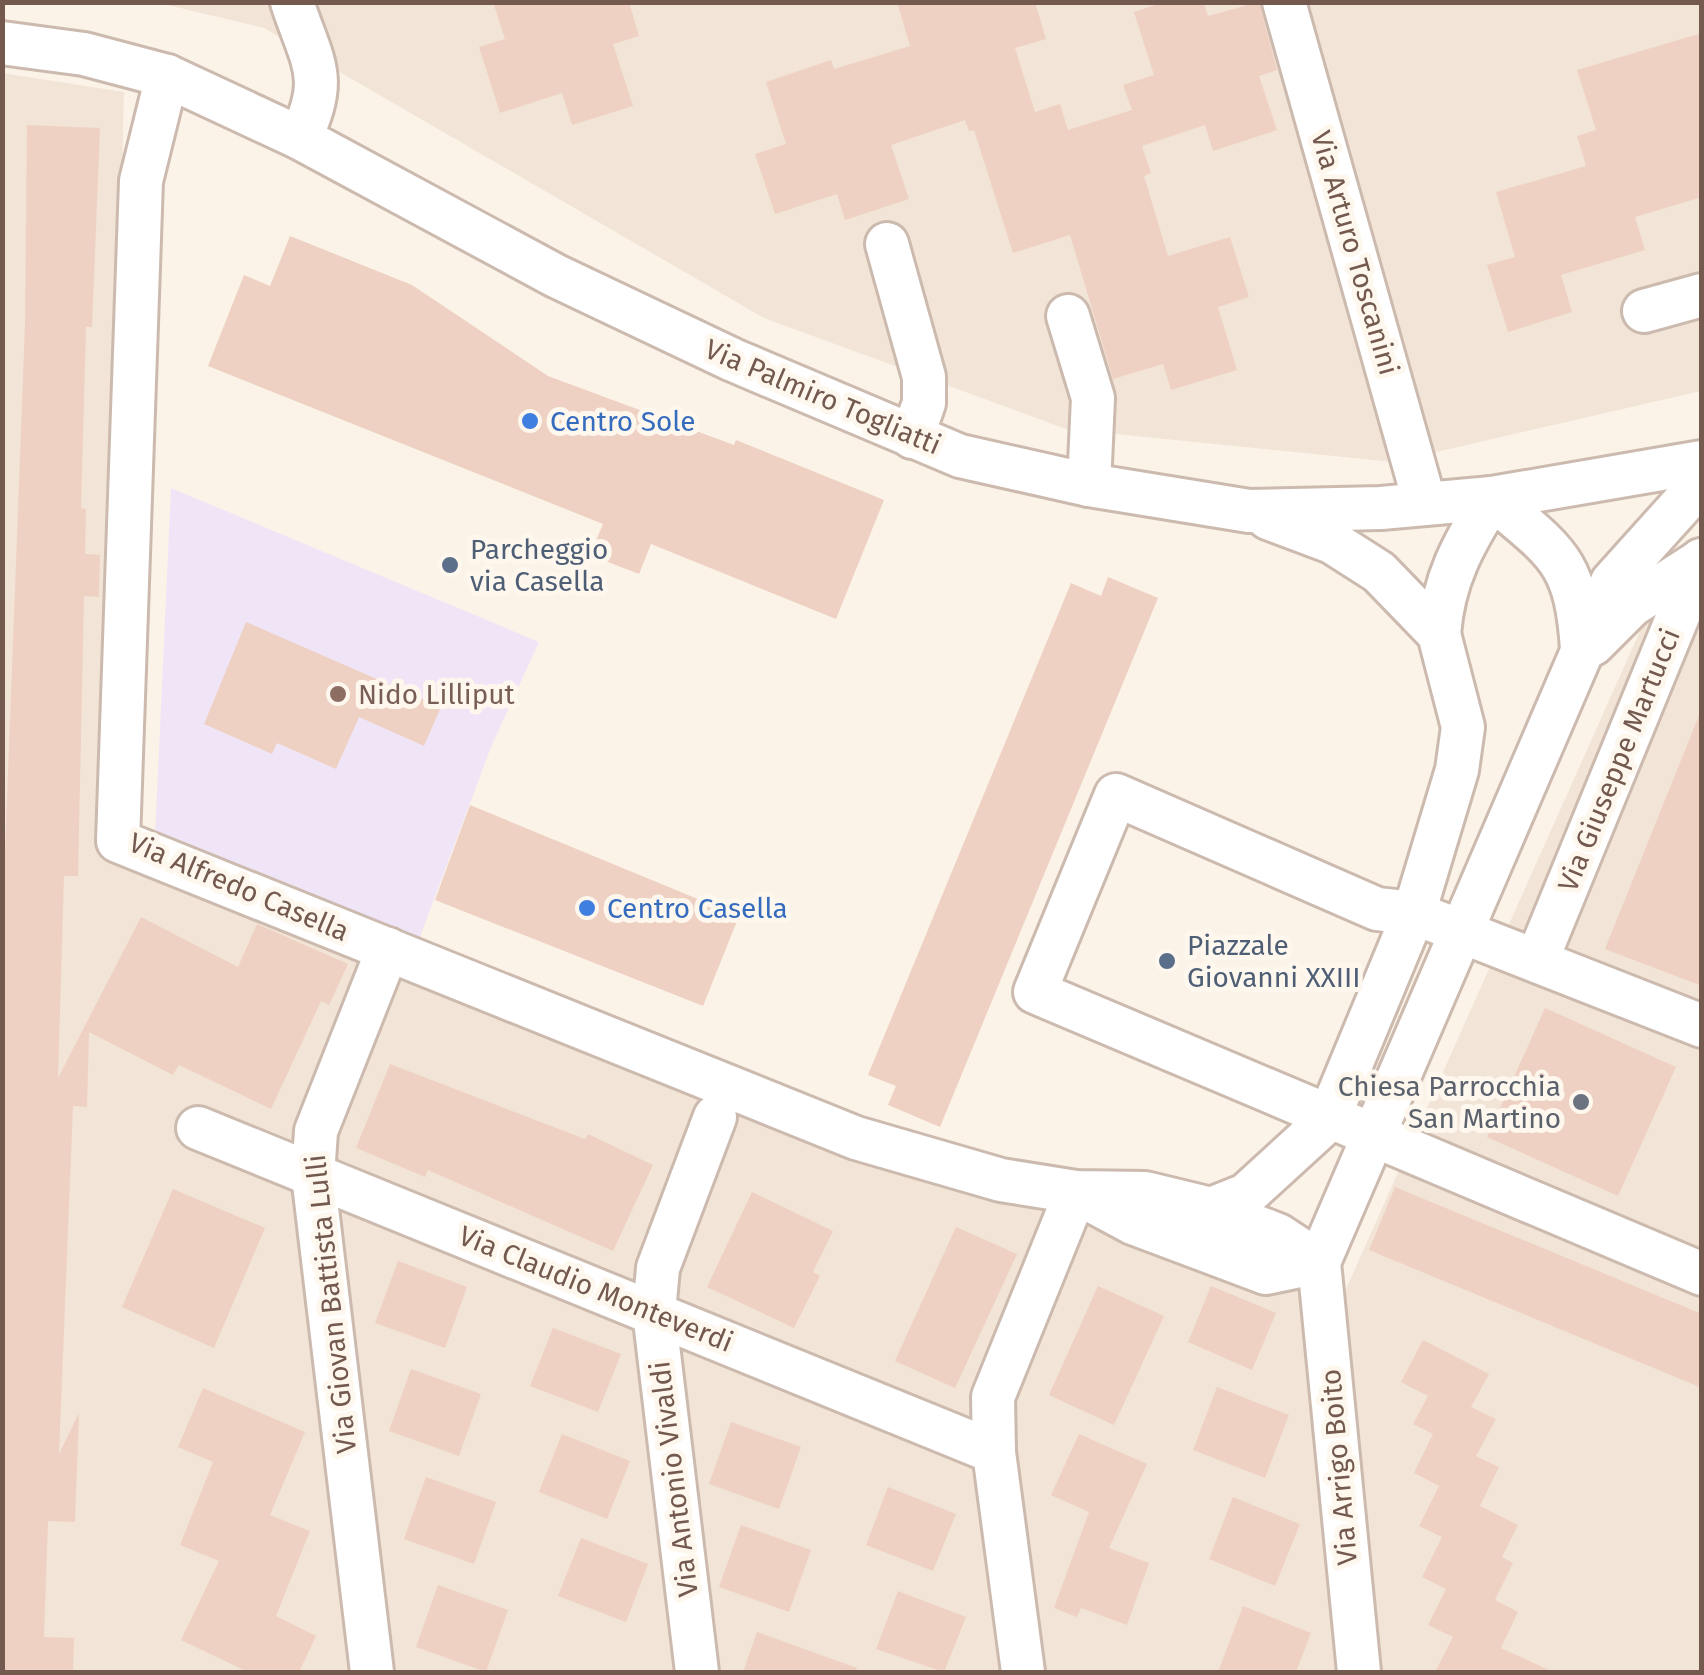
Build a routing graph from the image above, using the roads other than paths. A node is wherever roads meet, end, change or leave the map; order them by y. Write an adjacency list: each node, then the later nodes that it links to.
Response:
1 (292, 2): 5 (street)
2 (1284, 2): 15 (street, Via Arturo Toscanini)
3 (2, 43): 4 (street, Via Palmiro Togliatti)
4 (167, 76): 5 (street, Via Palmiro Togliatti); 22 (street, Via Alfredo Casella)
5 (300, 138): 10 (street, Via Palmiro Togliatti)
6 (887, 244): 10 (street)
7 (1702, 294): 8 (street)
8 (1644, 311)
9 (1068, 316): 13 (street)
10 (912, 437): 13 (street, Via Palmiro Togliatti)
11 (1702, 462): 14 (street, Via Palmiro Togliatti)
12 (1702, 482): 19 (street)
13 (1088, 484): 16 (street, Via Palmiro Togliatti)
14 (1492, 498): 15 (street, Via Palmiro Togliatti); 18 (street); 19 (street)
15 (1425, 504): 16 (street, Via Palmiro Togliatti)
16 (1249, 510): 18 (street)
17 (1701, 560): 19 (street); 23 (street, Via Giuseppe Martucci)
18 (1439, 634): 20 (street)
19 (1582, 654): 21 (street)
20 (1414, 913): 21 (street); 26 (street); 26 (street)
21 (1462, 932): 23 (street); 28 (street)
22 (388, 948): 29 (street, Via Giovan Battista Lulli); 30 (street, Via Alfredo Casella)
23 (1538, 960): 24 (street)
24 (1702, 1026)
25 (716, 1117): 34 (street, Via Antonio Vivaldi)
26 (1328, 1120): 28 (street); 31 (street)
27 (198, 1128): 29 (street, Via Claudio Monteverdi)
28 (1373, 1138): 32 (street); 33 (street)
29 (313, 1175): 34 (street, Via Claudio Monteverdi); 36 (street, Via Giovan Battista Lulli)
30 (1076, 1192): 31 (street, Via Alfredo Casella); 32 (street, Via Alfredo Casella); 35 (street)
31 (1210, 1209): 32 (street, Via Alfredo Casella)
32 (1319, 1262): 39 (street, Via Arrigo Boito)
33 (1702, 1274)
34 (654, 1312): 35 (street, Via Claudio Monteverdi); 37 (street, Via Antonio Vivaldi)
35 (994, 1452): 38 (street)
36 (372, 1672)
37 (697, 1672)
38 (1023, 1672)
39 (1359, 1672)

